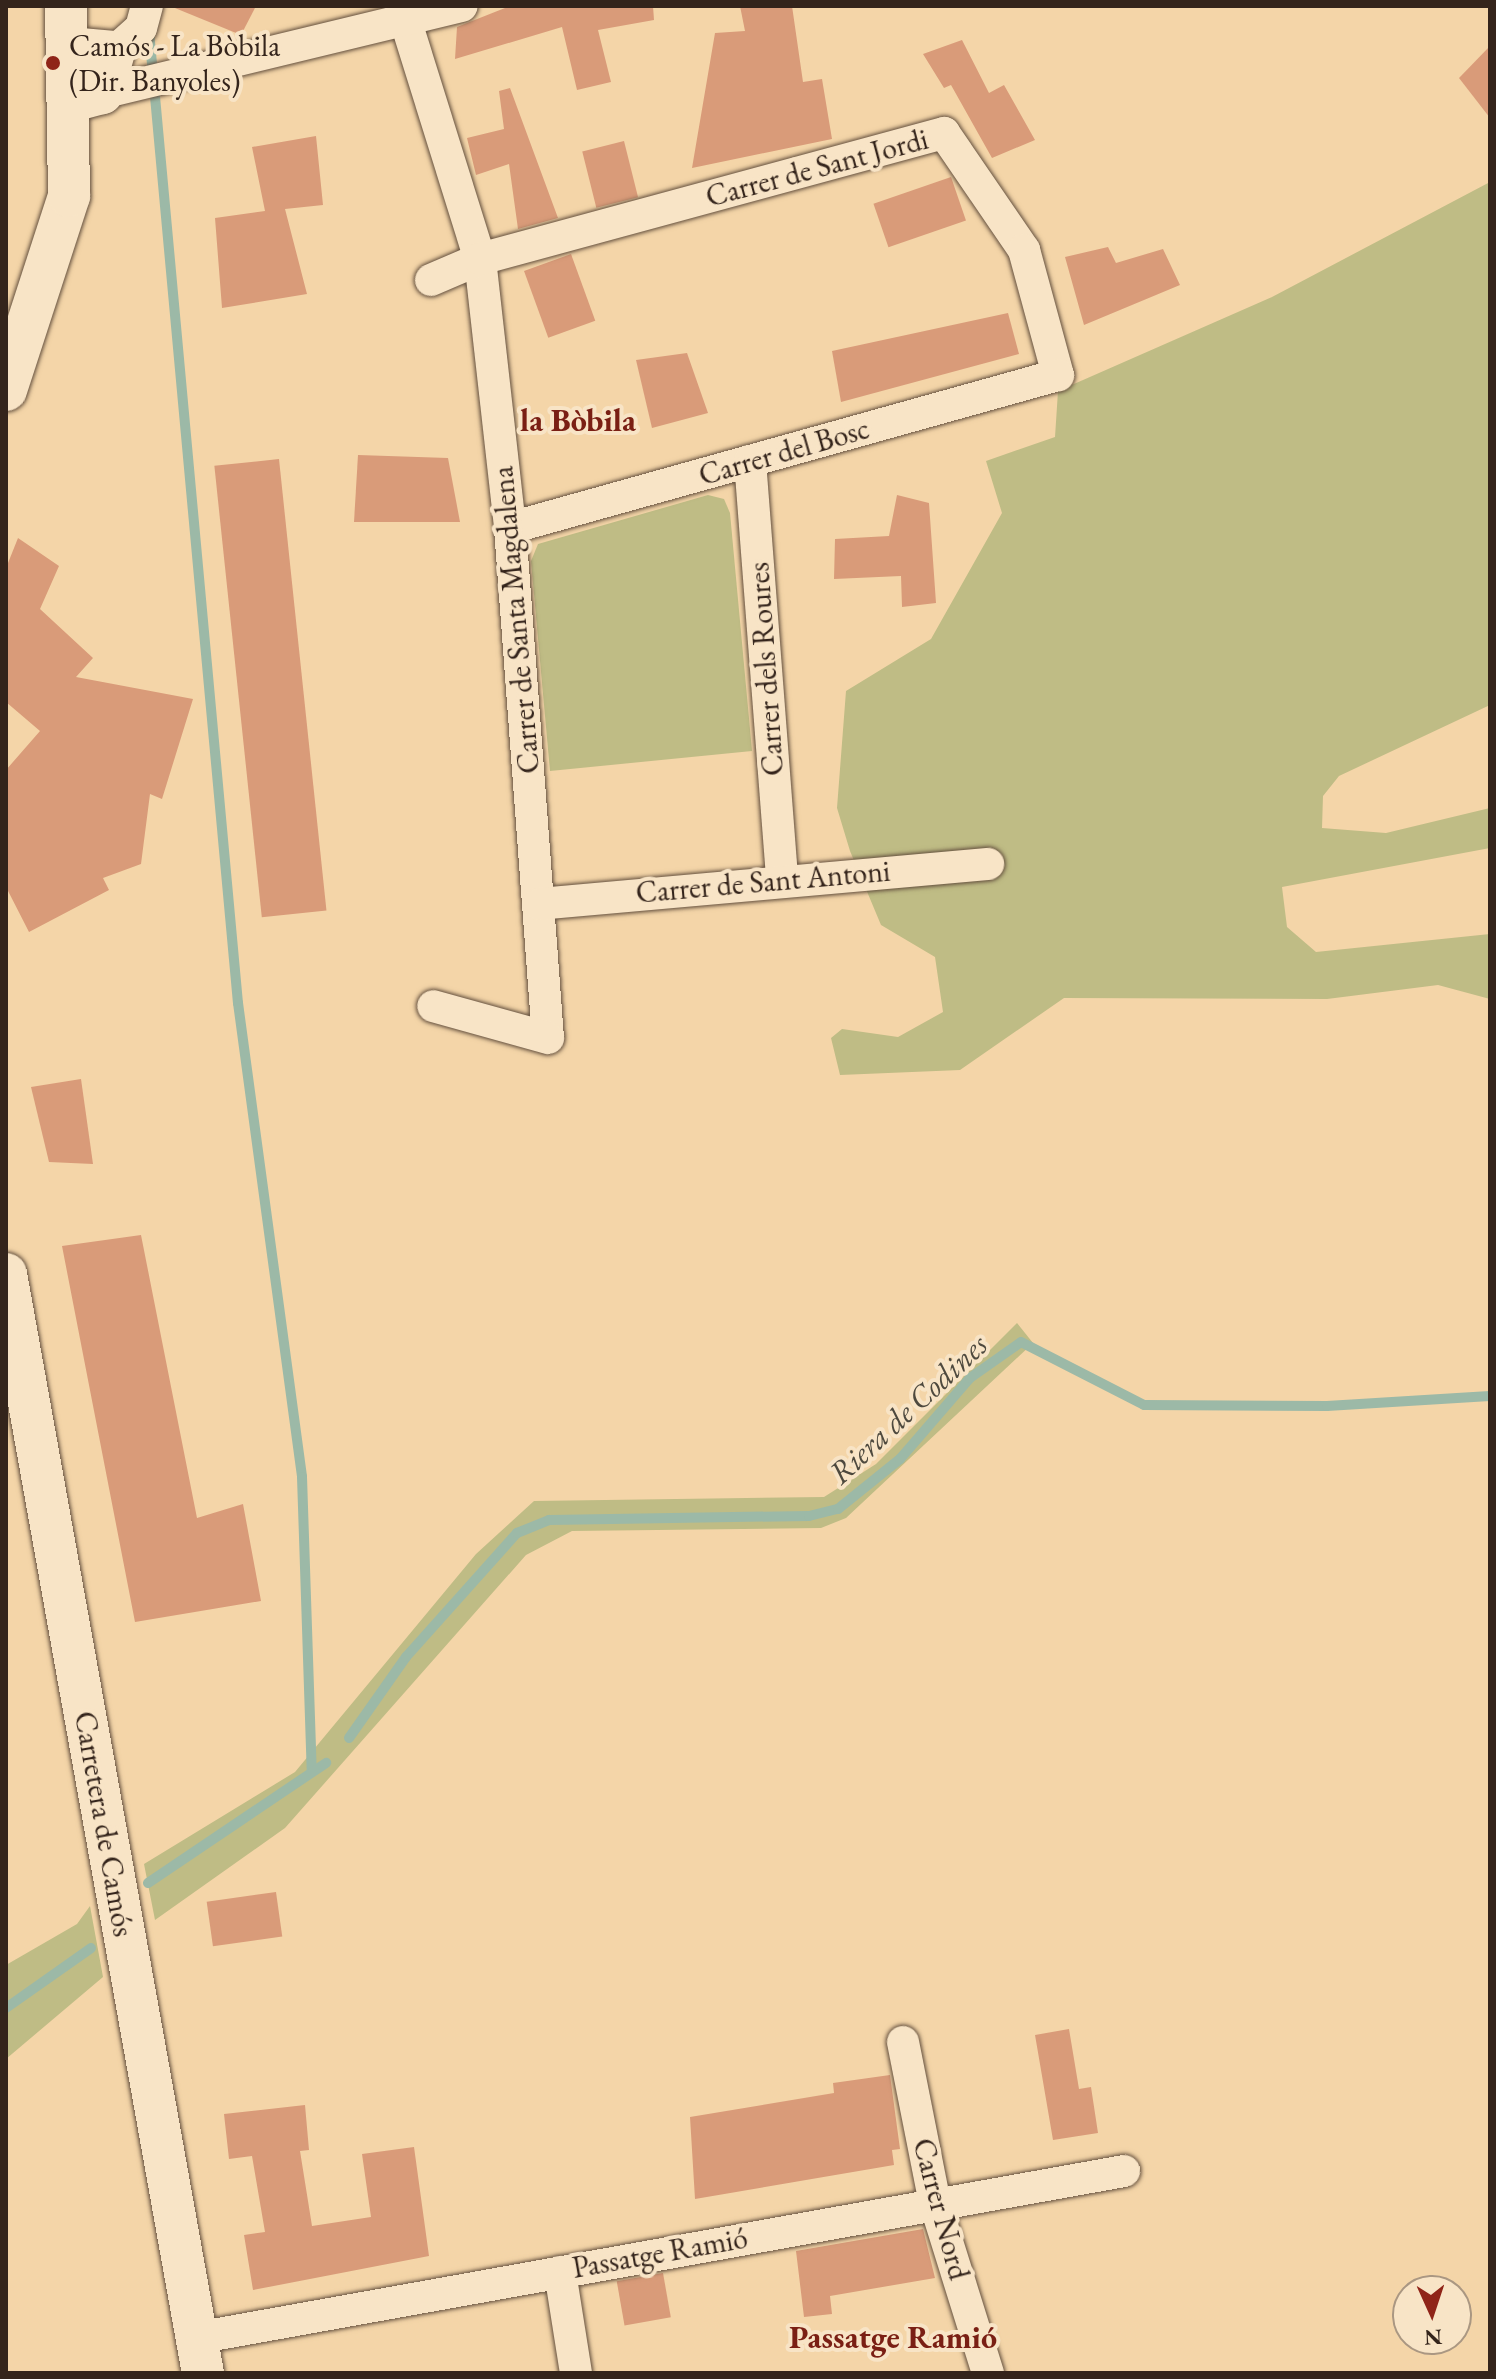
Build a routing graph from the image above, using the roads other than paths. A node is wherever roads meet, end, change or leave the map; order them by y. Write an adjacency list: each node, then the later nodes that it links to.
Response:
1 (66, 6): 5 (street)
2 (147, 6): 5 (street)
3 (462, 6): 4 (street)
4 (406, 22): 5 (street); 6 (street, Carrer de Santa Magdalena)
5 (102, 84): 9 (street)
6 (480, 259): 7 (street, Carrer de Sant Jordi); 8 (street, Carrer de Sant Jordi); 11 (street, Carrer de Santa Magdalena)
7 (431, 280)
8 (1058, 375): 10 (street, Carrer del Bosc)
9 (6, 390)
10 (750, 461): 11 (street, Carrer del Bosc); 13 (street, Carrer dels Roures)
11 (510, 528): 14 (street, Carrer de Santa Magdalena)
12 (988, 864): 13 (street, Carrer de Sant Antoni)
13 (782, 877): 14 (street, Carrer de Sant Antoni)
14 (539, 904): 15 (street, Carrer de Santa Magdalena)
15 (433, 1006)
16 (6, 1274): 21 (street, Carretera de Camós)
17 (903, 2042): 19 (street, Carrer Nord)
18 (1124, 2171): 19 (street, Passatge Ramió)
19 (935, 2203): 20 (street, Passatge Ramió); 23 (street, Carrer Nord)
20 (560, 2272): 21 (street, Passatge Ramió); 22 (street)
21 (200, 2356)
22 (576, 2373)
23 (988, 2373)

